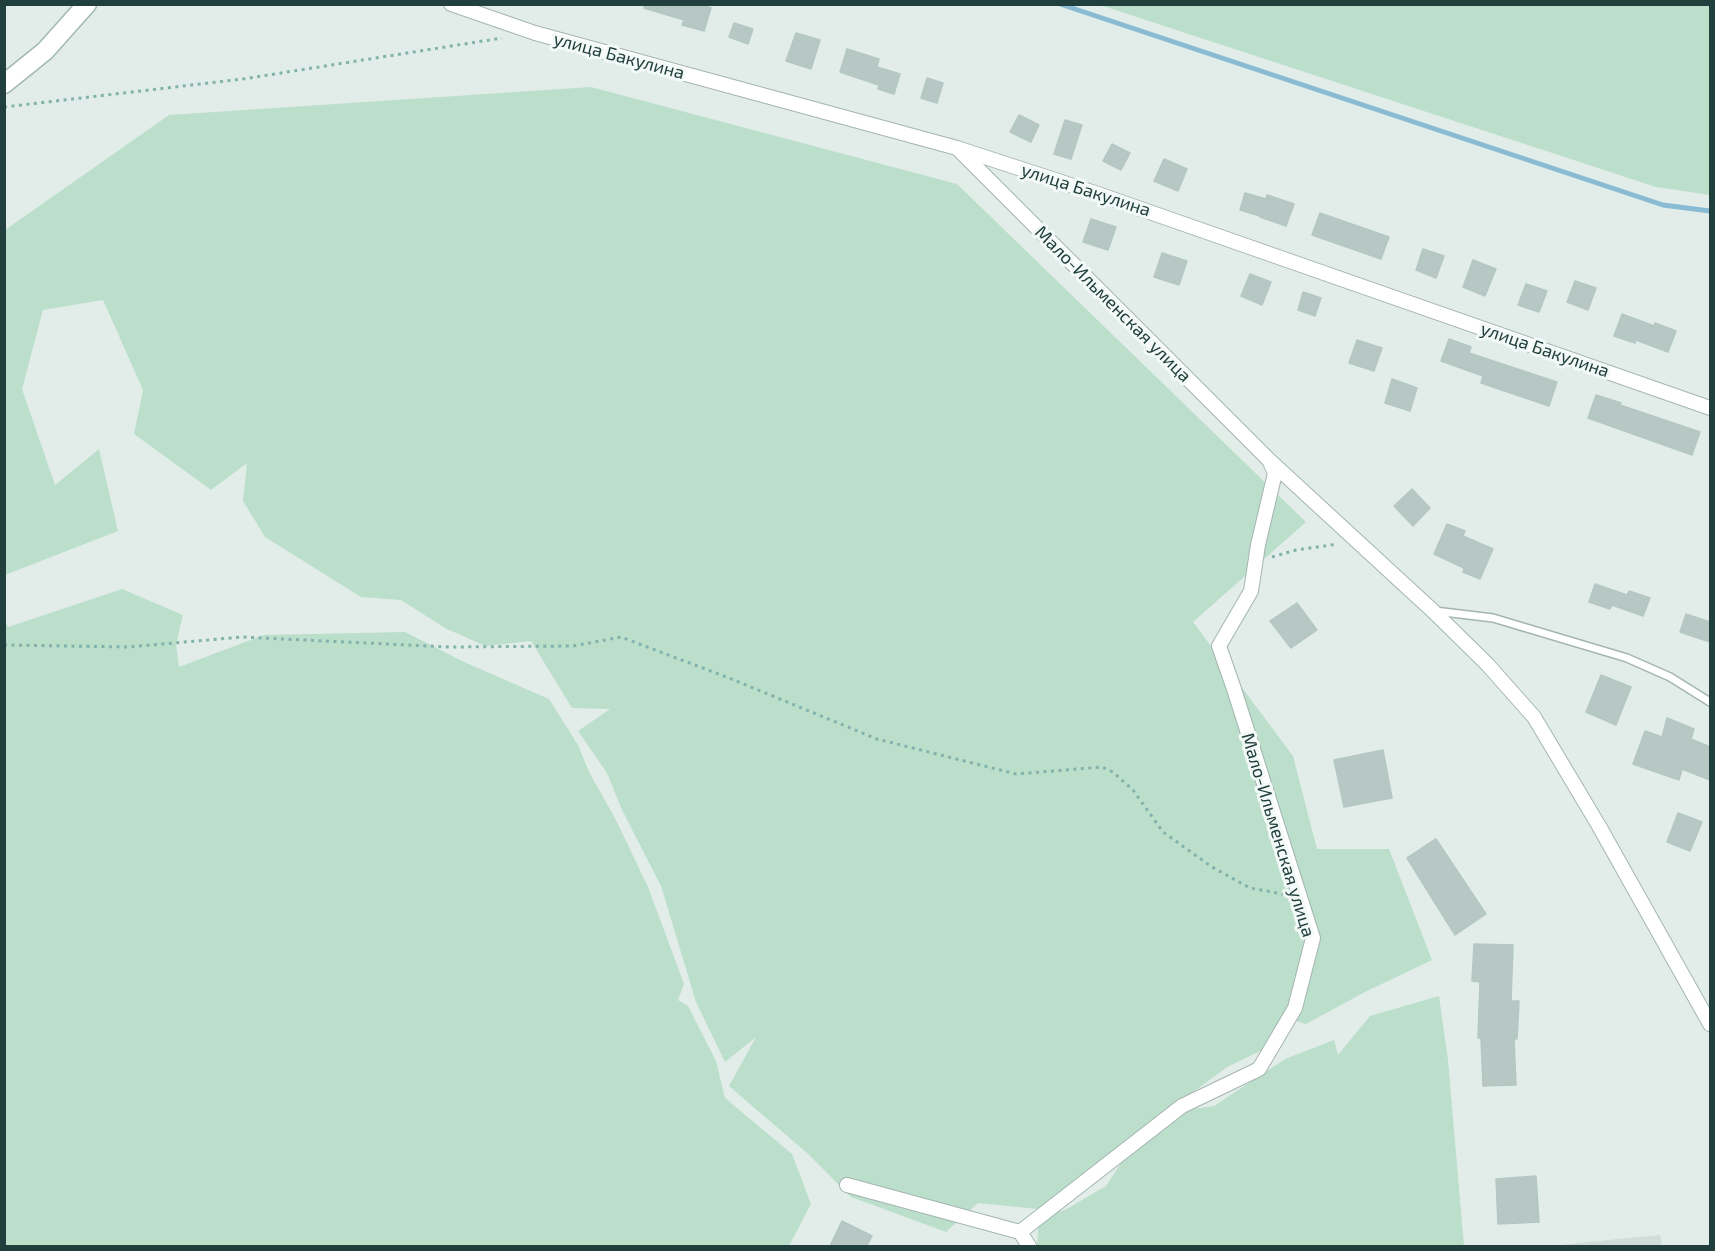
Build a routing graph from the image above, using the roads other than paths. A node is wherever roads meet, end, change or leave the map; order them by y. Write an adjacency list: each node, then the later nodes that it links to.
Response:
1 (87, 4): 3 (street)
2 (451, 4): 4 (street, улица Бакулина)
3 (4, 84)
4 (957, 148): 5 (street, улица Бакулина); 6 (street, Мало-Ильменская улица)
5 (1710, 408)
6 (1269, 460): 7 (street, Мало-Ильменская улица); 11 (street, Мало-Ильменская улица)
7 (1433, 611): 8 (lane); 9 (street, Мало-Ильменская улица)
8 (1710, 702)
9 (1710, 1024)
10 (847, 1185): 11 (street)
11 (1020, 1232): 12 (street)
12 (1029, 1246)

